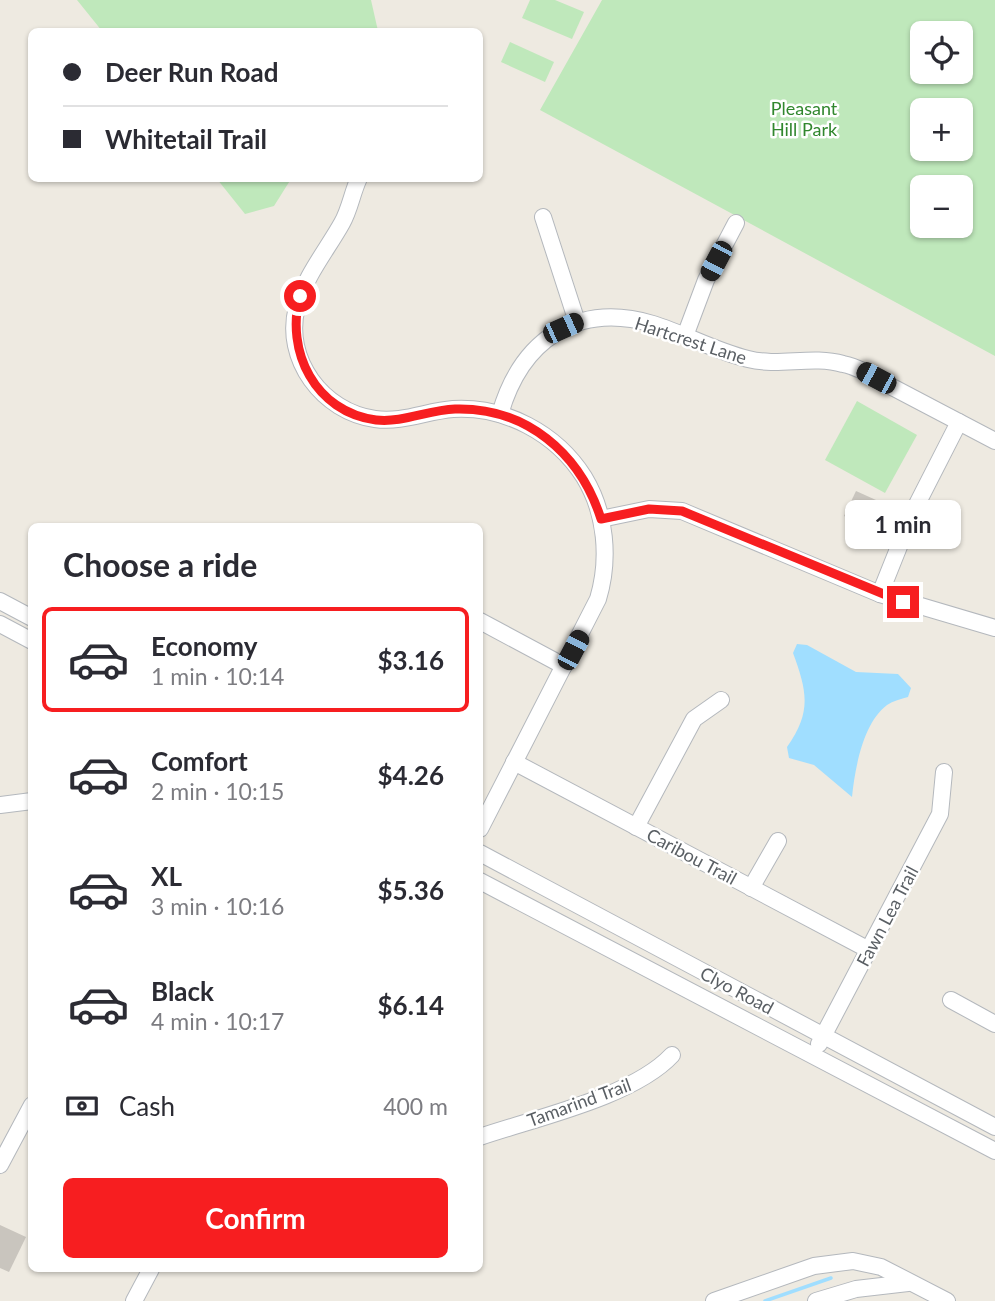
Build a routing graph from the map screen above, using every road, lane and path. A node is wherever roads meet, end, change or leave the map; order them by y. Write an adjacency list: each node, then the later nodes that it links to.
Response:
1 (358, 182): 6 (street)
2 (542, 217): 4 (street)
3 (736, 223): 5 (street)
4 (577, 322): 5 (street, Hartcrest Lane); 6 (street, Hartcrest Lane)
5 (684, 336): 7 (street, Hartcrest Lane)
6 (500, 414): 9 (street)
7 (959, 422): 8 (street, Hartcrest Lane); 10 (street)
8 (995, 441)
9 (601, 519): 10 (street); 17 (street)
10 (880, 594): 15 (street)
11 (0, 601): 12 (street)
12 (28, 616)
13 (483, 623): 17 (street)
14 (0, 624): 16 (street)
15 (995, 628)
16 (28, 639)
17 (564, 666): 19 (street)
18 (721, 701): 24 (street)
19 (514, 762): 23 (street); 24 (street, Caribou Trail)
20 (944, 772): 29 (street, Fawn Lea Trail)
21 (28, 802): 22 (street)
22 (0, 805)
23 (483, 823)
24 (636, 827): 28 (street, Caribou Trail)
25 (778, 841): 28 (street)
26 (483, 855): 32 (street, Clyo Road)
27 (483, 883): 34 (street, Clyo Road)
28 (751, 888): 29 (street, Caribou Trail)
29 (869, 950): 32 (street, Fawn Lea Trail)
30 (951, 1000): 31 (street)
31 (995, 1024)
32 (823, 1036): 34 (street, Fawn Lea Trail); 36 (street, Clyo Road)
33 (672, 1055): 37 (street, Tamarind Trail)
34 (813, 1056): 38 (street, Clyo Road)
35 (28, 1112): 39 (street)
36 (995, 1127)
37 (483, 1137)
38 (995, 1151)
39 (0, 1165)
40 (149, 1272): 42 (street)
41 (908, 1283): 43 (street); 44 (street); 45 (street)
42 (134, 1301)
43 (714, 1301)
44 (816, 1301)
45 (947, 1301)

